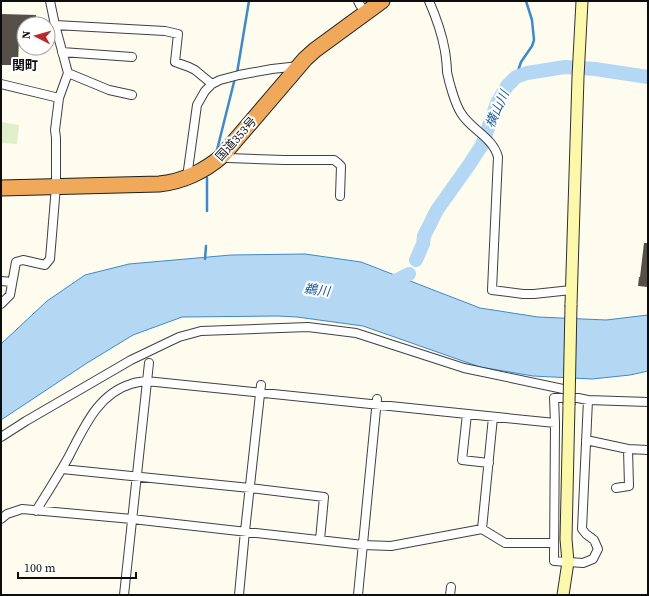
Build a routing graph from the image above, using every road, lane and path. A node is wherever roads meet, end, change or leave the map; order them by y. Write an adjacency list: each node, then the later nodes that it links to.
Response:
1 (50, 1): 6 (street)
2 (382, 1): 5 (highway, 国道353号)
3 (430, 1): 24 (street)
4 (582, 1): 24 (street)
5 (362, 7): 11 (highway, 国道353号)
6 (52, 16)
7 (56, 25): 14 (street)
8 (56, 32): 9 (street)
9 (62, 52): 10 (street); 12 (street)
10 (132, 57)
11 (299, 66): 14 (street); 17 (highway, 国道353号)
12 (68, 73): 15 (street); 16 (street)
13 (1, 84): 16 (street)
14 (212, 84): 18 (street)
15 (132, 94)
16 (59, 98): 19 (street)
17 (222, 156): 18 (highway, 国道353号); 21 (street)
18 (188, 176): 19 (highway, 国道353号)
19 (56, 186): 20 (highway, 国道353号); 23 (street)
20 (1, 188)
21 (340, 196)
22 (1, 281): 23 (street)
23 (12, 282): 25 (street)
24 (571, 290): 53 (street, bridge)
25 (1, 304)
26 (149, 363): 27 (street)
27 (146, 381): 29 (street); 41 (street); 42 (street)
28 (563, 388): 36 (street)
29 (261, 389): 31 (street); 43 (street)
30 (588, 400): 32 (street); 35 (street); 37 (street)
31 (377, 402): 33 (street); 52 (street)
32 (648, 402)
33 (467, 414): 34 (street); 40 (street)
34 (493, 417): 35 (street); 40 (street)
35 (555, 423): 51 (street)
36 (1, 437)
37 (586, 440): 38 (street); 53 (street)
38 (628, 449): 39 (street); 44 (street)
39 (648, 450)
40 (489, 463): 48 (street)
41 (62, 469): 42 (street); 45 (street)
42 (136, 476): 43 (street); 47 (street)
43 (250, 488): 49 (street); 50 (street)
44 (616, 488)
45 (36, 511): 46 (street); 47 (street)
46 (1, 519)
47 (132, 519): 49 (street); 54 (street)
48 (482, 529): 51 (street); 52 (street)
49 (245, 532): 50 (street); 55 (street)
50 (320, 540): 52 (street)
51 (554, 543): 53 (street)
52 (363, 545): 56 (street)
53 (568, 562): 57 (street)
54 (124, 595)
55 (239, 595)
56 (358, 595)
57 (563, 595)

